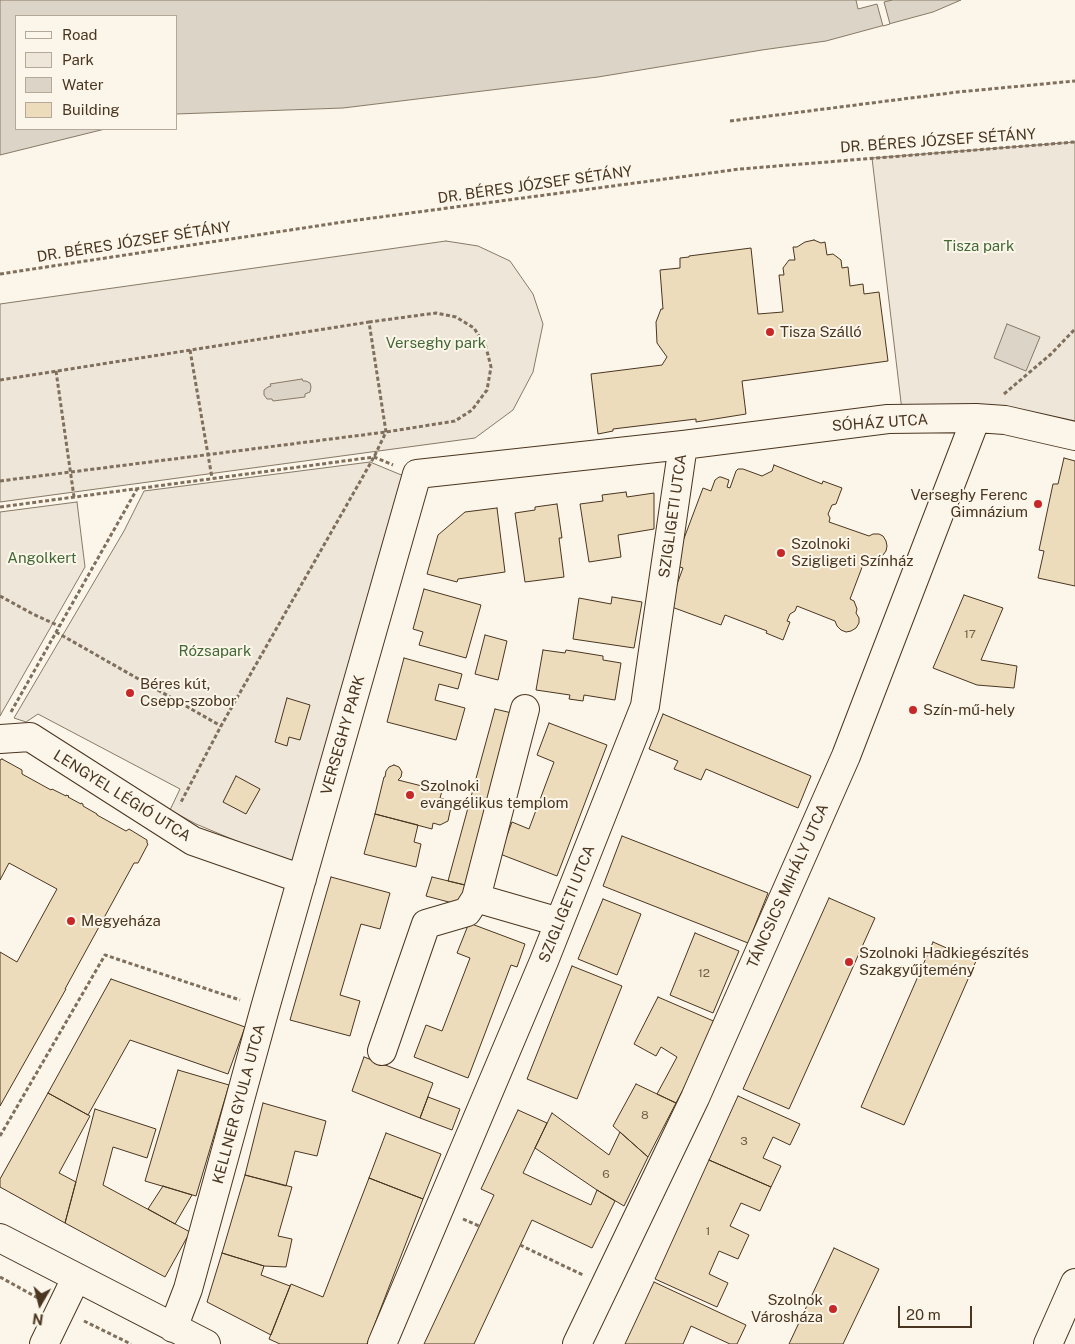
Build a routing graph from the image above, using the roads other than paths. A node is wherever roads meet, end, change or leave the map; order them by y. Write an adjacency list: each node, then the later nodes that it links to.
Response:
1 (976, 418): 2 (street, SÓHÁZ UTCA); 3 (street, SÓHÁZ UTCA); 17 (street, TÁNCSICS MIHÁLY UTCA)
2 (1075, 436)
3 (684, 445): 6 (street, VERSEGHY PARK); 8 (street, SZIGLIGETI UTCA)
4 (524, 709): 7 (street)
5 (0, 739): 6 (street, LENGYEL LÉGIÓ UTCA)
6 (302, 879): 13 (street, KELLNER GYULA UTCA)
7 (476, 898): 8 (street); 9 (street)
8 (559, 922): 16 (street, SZIGLIGETI UTCA)
9 (382, 1051)
10 (0, 1238): 11 (street)
11 (76, 1278): 13 (street); 14 (street)
12 (1075, 1284): 18 (street)
13 (173, 1328): 15 (street)
14 (44, 1344)
15 (206, 1344)
16 (382, 1344)
17 (577, 1344)
18 (1048, 1344)

